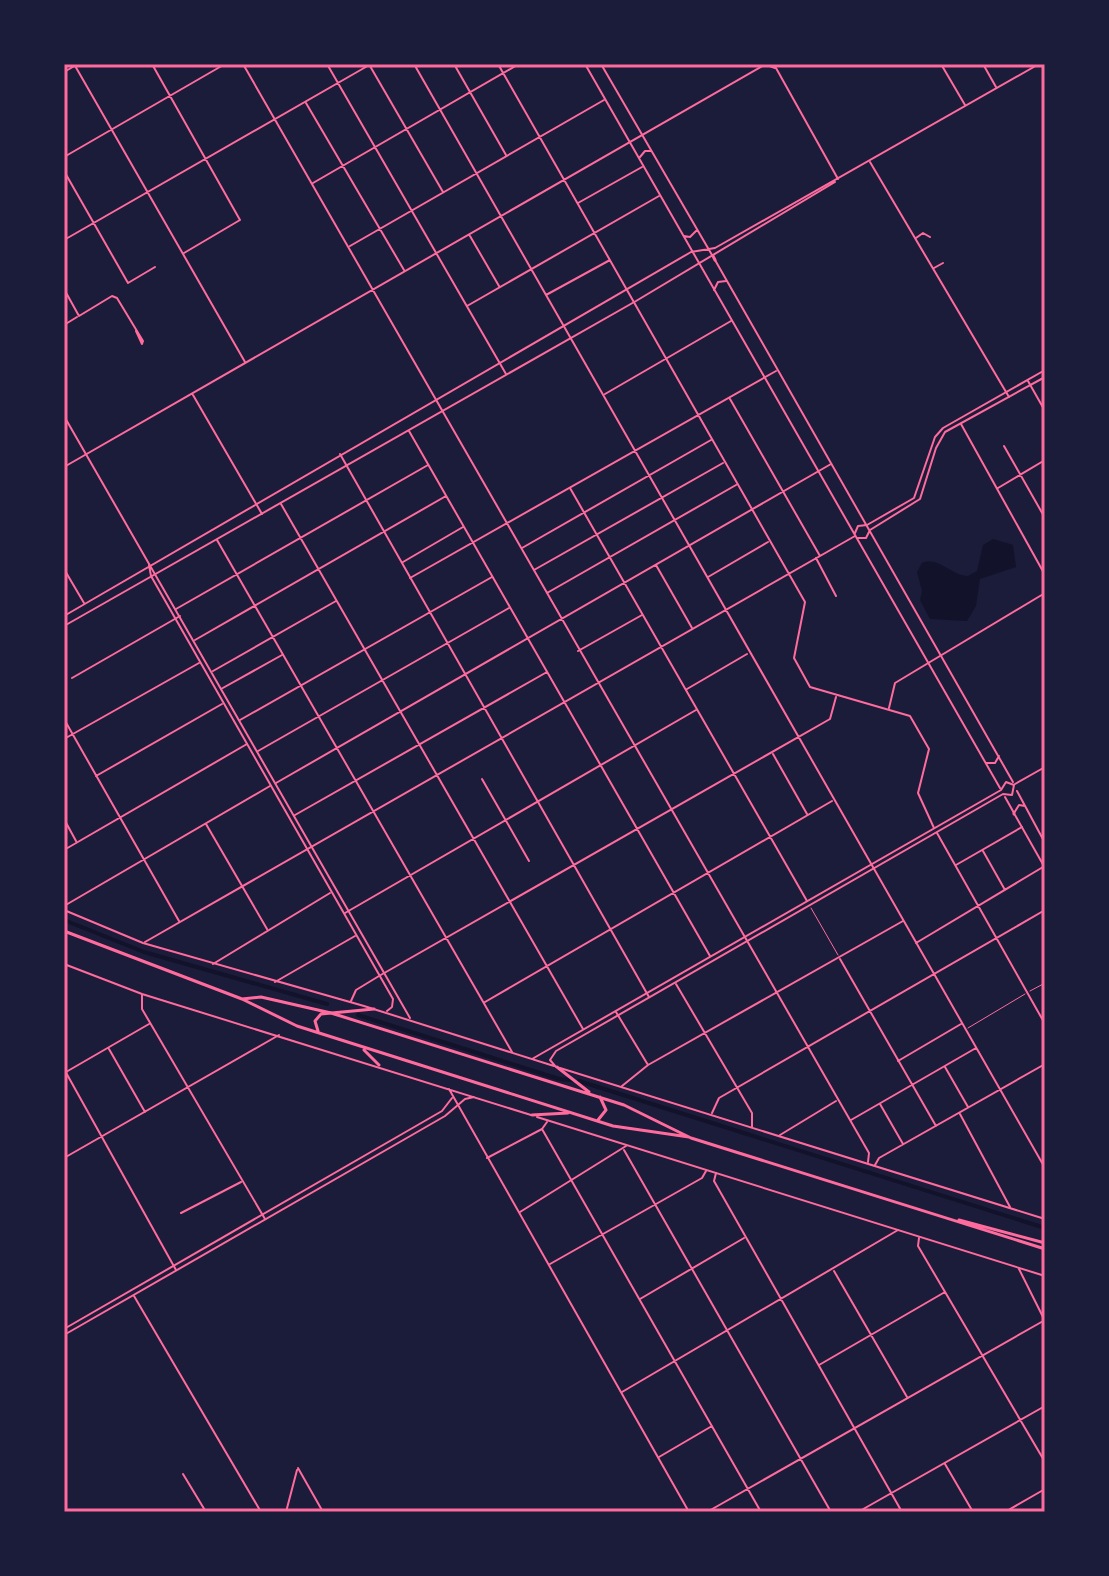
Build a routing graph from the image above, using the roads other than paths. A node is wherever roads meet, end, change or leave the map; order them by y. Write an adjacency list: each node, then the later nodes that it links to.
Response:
1 (152, 64): 26 (street)
2 (225, 64): 26 (street)
3 (243, 64): 31 (street)
4 (327, 64): 23 (street)
5 (370, 64): 23 (street); 33 (street)
6 (414, 64): 30 (street)
7 (454, 64): 25 (street)
8 (498, 64): 22 (street)
9 (519, 64): 22 (street)
10 (585, 64): 27 (street)
11 (601, 64): 34 (street)
12 (778, 64): 19 (street)
13 (941, 64): 29 (street)
14 (983, 64): 24 (street)
15 (1027, 64): 20 (street)
16 (1039, 64): 20 (street)
17 (76, 65): 21 (street); 32 (street)
18 (764, 65): 19 (street); 34 (street)
19 (776, 68): 49 (street)
20 (1030, 69): 24 (street)
21 (64, 72)
22 (504, 74): 25 (street); 35 (street)
23 (338, 83): 28 (street); 37 (street)
24 (997, 88): 29 (street)
25 (470, 92): 30 (street); 39 (street)
26 (170, 96): 32 (street); 41 (street)
27 (605, 100): 35 (street); 36 (street)
28 (305, 102): 31 (street); 44 (street)
29 (965, 106): 43 (street)
30 (440, 109): 33 (street); 47 (street)
31 (275, 119): 41 (street); 50 (street)
32 (111, 129): 40 (street); 52 (street)
33 (406, 129): 37 (street); 51 (street)
34 (643, 135): 36 (street); 38 (street)
35 (540, 137): 39 (street); 48 (street)
36 (630, 143): 42 (street); 48 (street)
37 (375, 147): 44 (street); 55 (street)
38 (652, 151): 42 (street); 59 (street)
39 (507, 156): 47 (street)
40 (64, 157)
41 (206, 159): 52 (street); 69 (street)
42 (640, 160): 45 (street)
43 (870, 161): 49 (street); 64 (street)
44 (343, 166): 50 (street); 58 (street)
45 (643, 166): 53 (street); 54 (street)
46 (64, 171): 57 (street)
47 (477, 173): 51 (street); 56 (street)
48 (565, 180): 54 (street); 56 (street)
49 (837, 180): 67 (street); 71 (street)
50 (312, 183): 66 (street)
51 (443, 192): 55 (street)
52 (148, 193): 57 (street); 69 (street)
53 (660, 195): 60 (street); 62 (street)
54 (578, 203): 60 (street)
55 (412, 210): 58 (street); 70 (street)
56 (502, 216): 61 (street); 76 (street)
57 (94, 223): 65 (street); 75 (street)
58 (379, 228): 66 (street); 78 (street)
59 (697, 228): 62 (street); 67 (street)
60 (594, 233): 72 (street); 76 (street)
61 (469, 235): 70 (street); 80 (street)
62 (683, 236): 68 (street)
63 (930, 237): 64 (street)
64 (915, 238): 77 (street)
65 (64, 240)
66 (348, 246): 83 (street)
67 (709, 249): 68 (street); 71 (street)
68 (691, 252): 74 (street); 82 (street)
69 (183, 254): 96 (street)
70 (437, 254): 78 (street); 87 (street)
71 (714, 258): 74 (street); 79 (street)
72 (611, 260): 82 (street); 85 (street)
73 (943, 263): 77 (street)
74 (699, 264): 84 (street); 86 (street)
75 (155, 267)
76 (531, 269): 80 (street); 85 (street)
77 (933, 269): 104 (street)
78 (405, 272): 83 (street)
79 (728, 282): 84 (street); 97 (street)
80 (499, 287): 87 (street)
81 (64, 289): 88 (street)
82 (627, 289): 86 (street); 91 (street)
83 (373, 290): 96 (street); 109 (street)
84 (714, 290): 89 (street)
85 (546, 295): 91 (street)
86 (636, 301): 93 (street); 94 (street)
87 (467, 306): 95 (street)
88 (79, 316): 90 (street); 92 (street)
89 (732, 320): 94 (street); 100 (street)
90 (64, 325)
91 (563, 325): 93 (street); 95 (street)
92 (136, 331)
93 (570, 337): 99 (street); 106 (street)
94 (667, 359): 106 (street); 112 (street)
95 (499, 362): 99 (street); 109 (street)
96 (246, 363): 105 (street)
97 (777, 370): 100 (street); 123 (street)
98 (1045, 370): 102 (street)
99 (506, 374): 110 (street)
100 (764, 377): 108 (street); 127 (street)
101 (1045, 377): 103 (street)
102 (1028, 380): 103 (street); 104 (street)
103 (1031, 385): 107 (street); 111 (street)
104 (1006, 393): 107 (street); 114 (street)
105 (192, 394): 119 (street); 137 (street)
106 (603, 395): 118 (street)
107 (1009, 397): 114 (street)
108 (729, 398): 112 (street); 133 (street)
109 (436, 399): 110 (street); 120 (street)
110 (441, 411): 115 (street); 144 (street)
111 (1045, 411)
112 (698, 415): 116 (street); 118 (street)
113 (64, 416): 119 (street)
114 (960, 421): 132 (street); 145 (street); 147 (street)
115 (409, 430): 124 (street); 125 (street)
116 (712, 439): 122 (street); 129 (street)
117 (1004, 446): 128 (street)
118 (634, 450): 129 (street); 131 (street)
119 (86, 454): 126 (street); 160 (street)
120 (340, 454): 125 (street); 137 (street)
121 (1045, 460): 128 (street)
122 (724, 462): 130 (street); 135 (street)
123 (831, 464): 127 (street); 145 (street)
124 (429, 465): 134 (street); 136 (street)
125 (346, 466): 136 (street); 138 (street)
126 (64, 467)
127 (819, 471): 133 (street); 150 (street)
128 (1020, 475): 132 (street); 142 (street)
129 (649, 476): 135 (street); 140 (street)
130 (738, 485): 139 (street); 143 (street)
131 (570, 488): 140 (street); 144 (street)
132 (997, 488): 168 (street)
133 (783, 491): 139 (street); 157 (street)
134 (447, 496): 146 (street); 148 (street)
135 (662, 498): 143 (street); 149 (street)
136 (366, 500): 148 (street); 151 (street)
137 (255, 503): 141 (street); 160 (street)
138 (280, 503): 141 (street); 151 (street)
139 (752, 510): 153 (street); 155 (street)
140 (585, 513): 149 (street); 156 (street)
141 (262, 514): 152 (street)
142 (1045, 518)
143 (675, 521): 155 (street); 158 (street)
144 (505, 524): 154 (street); 156 (street)
145 (867, 525): 147 (street); 150 (street)
146 (464, 526): 154 (street); 159 (street)
147 (870, 530): 150 (street); 200 (street)
148 (384, 532): 159 (street); 163 (street)
149 (597, 535): 158 (street); 164 (street)
150 (856, 536): 157 (street); 203 (street)
151 (301, 538): 163 (street); 166 (street)
152 (217, 540): 165 (street); 166 (street)
153 (770, 541): 167 (street); 171 (street)
154 (473, 542): 170 (street); 172 (street)
155 (689, 546): 161 (street); 171 (street)
156 (520, 550): 164 (street)
157 (818, 557): 167 (street); 176 (street)
158 (610, 558): 173 (street); 175 (street)
159 (402, 563): 172 (street)
160 (149, 564): 165 (street); 169 (street); 178 (street)
161 (656, 565): 173 (street); 191 (street)
162 (64, 569): 178 (street)
163 (319, 570): 177 (street); 179 (street)
164 (533, 571): 175 (street)
165 (156, 574): 169 (street); 181 (street)
166 (237, 574): 179 (street); 181 (street)
167 (789, 574): 182 (street); 214 (street)
168 (1045, 575)
169 (151, 576): 183 (street); 190 (street)
170 (493, 576): 180 (street); 184 (street)
171 (707, 577): 182 (street)
172 (410, 578): 184 (street)
173 (624, 583): 185 (street); 189 (street)
174 (1045, 593): 200 (street)
175 (546, 594): 189 (street)
176 (836, 596)
177 (336, 600): 192 (street); 197 (street)
178 (85, 604): 186 (street)
179 (255, 606): 192 (street); 194 (street)
180 (510, 607): 193 (street); 195 (street)
181 (176, 609): 183 (street); 187 (street)
182 (725, 610): 191 (street); 199 (street)
183 (171, 612): 188 (street)
184 (430, 612): 195 (street); 197 (street)
185 (643, 615): 196 (street); 198 (street)
186 (64, 616)
187 (180, 616): 188 (street); 194 (street)
188 (175, 619): 202 (street); 207 (street)
189 (560, 620): 193 (street); 198 (street)
190 (64, 626)
191 (693, 629): 196 (street)
192 (273, 637): 201 (street); 204 (street)
193 (528, 638): 205 (street); 206 (street)
194 (194, 641): 204 (street)
195 (448, 643): 206 (street); 208 (street)
196 (661, 647): 209 (street); 212 (street)
197 (365, 650): 208 (street); 210 (street)
198 (578, 651): 209 (street)
199 (748, 653): 212 (street); 226 (street)
200 (940, 653): 203 (street); 235 (street)
201 (283, 655): 210 (street); 211 (street)
202 (200, 662): 213 (street); 224 (street)
203 (928, 663): 219 (street); 236 (street)
204 (212, 672): 211 (street)
205 (548, 672): 215 (street); 217 (street)
206 (466, 674): 217 (street); 220 (street)
207 (72, 678)
208 (383, 682): 220 (street); 221 (street)
209 (597, 683): 215 (street); 231 (street)
210 (301, 686): 221 (street); 223 (street)
211 (221, 689): 213 (street); 223 (street)
212 (686, 690): 218 (street)
213 (217, 691): 216 (street)
214 (837, 696): 219 (street); 226 (street)
215 (565, 702): 225 (street); 237 (street)
216 (224, 703): 229 (street); 241 (street)
217 (485, 707): 225 (street); 230 (street)
218 (697, 710): 231 (street); 239 (street)
219 (888, 710): 262 (street)
220 (402, 713): 230 (street); 232 (street)
221 (319, 717): 232 (street); 233 (street)
222 (64, 719): 224 (street)
223 (240, 721): 228 (street)
224 (73, 735): 227 (street); 241 (street)
225 (502, 738): 240 (street); 249 (street)
226 (798, 738): 234 (street); 248 (street)
227 (64, 739)
228 (251, 742): 229 (street); 233 (street)
229 (247, 744): 246 (street); 256 (street)
230 (421, 745): 240 (street); 243 (street)
231 (633, 747): 237 (street); 251 (street)
232 (337, 748): 243 (street); 244 (street)
233 (257, 752): 244 (street)
234 (772, 752): 239 (street); 255 (street)
235 (999, 755): 236 (street); 245 (street)
236 (985, 762): 247 (street)
237 (601, 765): 249 (street); 261 (street)
238 (1045, 767): 245 (street)
239 (734, 774): 251 (street); 263 (street)
240 (438, 775): 252 (street); 264 (street)
241 (96, 776): 256 (street)
242 (482, 779): 258 (street)
243 (355, 781): 252 (street); 254 (street)
244 (275, 783): 246 (street); 254 (street)
245 (1014, 785): 247 (street); 247 (street); 250 (street)
246 (271, 786): 259 (street); 268 (street)
247 (1002, 792): 253 (street); 262 (street)
248 (833, 801): 255 (street); 275 (street)
249 (539, 802): 258 (street); 273 (street)
250 (1025, 806): 253 (street); 266 (street)
251 (670, 810): 261 (street); 277 (street)
252 (373, 811): 267 (street); 278 (street)
253 (1014, 813): 260 (street)
254 (294, 816): 267 (street)
255 (808, 816): 263 (street)
256 (120, 818): 265 (street); 271 (street)
257 (64, 819): 265 (street)
258 (505, 821): 264 (street); 272 (street)
259 (206, 823): 271 (street); 279 (street)
260 (1022, 827): 270 (street); 276 (street)
261 (638, 829): 273 (street); 282 (street)
262 (935, 830): 274 (street); 275 (street)
263 (770, 837): 277 (street); 284 (street)
264 (475, 840): 278 (street); 283 (street)
265 (77, 842): 269 (street)
266 (1045, 843)
267 (311, 847): 268 (street); 288 (street)
268 (307, 849): 279 (street); 281 (street)
269 (64, 850)
270 (982, 850): 274 (street); 280 (street)
271 (143, 858): 286 (street); 290 (street)
272 (529, 861)
273 (575, 865): 283 (street); 292 (street)
274 (955, 866): 285 (street)
275 (872, 867): 284 (street); 289 (street)
276 (1044, 867): 280 (street)
277 (706, 874): 282 (street); 297 (street)
278 (410, 876): 288 (street); 295 (street)
279 (243, 886): 290 (street); 291 (street)
280 (1005, 890): 285 (street)
281 (331, 892): 288 (street); 291 (street)
282 (675, 892): 292 (street); 301 (street)
283 (512, 902): 295 (street); 304 (street)
284 (808, 904): 297 (street); 300 (lane)
285 (978, 906): 296 (street); 299 (street)
286 (64, 908): 298 (street)
287 (1045, 910): 296 (street)
288 (346, 913): 294 (street); 305 (street)
289 (903, 921): 299 (street); 300 (street)
290 (179, 922): 298 (street)
291 (268, 929): 303 (street)
292 (612, 929): 304 (street); 313 (street)
293 (64, 931): 314 (highway)
294 (356, 935): 305 (street); 308 (street)
295 (446, 938): 305 (street); 316 (street)
296 (997, 938): 306 (street); 310 (street)
297 (744, 940): 301 (street); 312 (street)
298 (143, 943): 303 (street)
299 (916, 943): 306 (street)
300 (839, 958): 312 (street); 318 (street)
301 (712, 959): 307 (street)
302 (64, 964): 311 (street)
303 (213, 964): 308 (street)
304 (549, 967): 316 (street); 327 (street)
305 (382, 975): 315 (street); 320 (street); 322 (street)
306 (934, 975): 318 (street); 324 (street)
307 (674, 981): 313 (street); 329 (street)
308 (275, 982): 315 (street)
309 (1045, 983): 310 (lane)
310 (1027, 993): 325 (street); 326 (lane)
311 (142, 994): 323 (street); 330 (street)
312 (776, 995): 329 (street); 333 (street)
313 (648, 996): 321 (street)
314 (242, 999): 319 (highway); 328 (highway)
315 (350, 1002): 317 (street)
316 (483, 1003): 335 (street)
317 (374, 1009): 319 (highway); 320 (street)
318 (870, 1012): 333 (street); 337 (street)
319 (331, 1013): 328 (highway); 350 (highway)
320 (385, 1013): 322 (street)
321 (617, 1014): 327 (street); 340 (street)
322 (412, 1021): 335 (street)
323 (150, 1023): 332 (street); 346 (street)
324 (962, 1024): 326 (street); 337 (street)
325 (1045, 1024)
326 (965, 1029): 334 (street)
327 (585, 1032): 336 (street); 342 (street)
328 (319, 1033): 331 (highway)
329 (705, 1034): 340 (street); 347 (street)
330 (279, 1035): 339 (street); 346 (street)
331 (362, 1047): 339 (highway); 359 (highway)
332 (108, 1048): 343 (street); 358 (street)
333 (806, 1048): 347 (street); 354 (street)
334 (976, 1048): 341 (street); 349 (street)
335 (512, 1053): 336 (street)
336 (532, 1059): 342 (street)
337 (898, 1061): 344 (street)
338 (1045, 1064): 349 (street)
339 (379, 1065): 348 (street)
340 (648, 1065): 345 (street)
341 (944, 1066): 344 (street); 357 (street)
342 (557, 1067): 345 (street); 350 (highway)
343 (65, 1071): 369 (street)
344 (912, 1085): 355 (street); 366 (street)
345 (622, 1086): 361 (street)
346 (188, 1087): 358 (street); 382 (street)
347 (737, 1087): 361 (street); 367 (street)
348 (449, 1088): 351 (street); 352 (street)
349 (1000, 1090): 357 (street); 379 (street)
350 (592, 1095): 353 (highway)
351 (452, 1097): 356 (street); 388 (street)
352 (477, 1097): 356 (street); 362 (street)
353 (600, 1097): 364 (highway); 371 (highway)
354 (837, 1100): 365 (street); 370 (street)
355 (880, 1103): 365 (street); 373 (street)
356 (458, 1107): 376 (street); 391 (street)
357 (969, 1108): 360 (street)
358 (145, 1112): 369 (street)
359 (574, 1113): 362 (highway); 364 (highway)
360 (959, 1113): 366 (street); 385 (street)
361 (712, 1114): 367 (street)
362 (532, 1115): 363 (street)
363 (548, 1120): 368 (street); 372 (street)
364 (598, 1120): 371 (highway)
365 (850, 1121): 377 (street)
366 (936, 1126): 373 (street)
367 (752, 1127): 370 (street)
368 (542, 1129): 376 (street); 383 (street)
369 (102, 1136): 375 (street); 399 (street)
370 (778, 1136): 377 (street)
371 (691, 1138): 389 (highway)
372 (626, 1145): 374 (street); 380 (street)
373 (904, 1145): 378 (street)
374 (624, 1150): 383 (street); 384 (street)
375 (64, 1158)
376 (487, 1158): 386 (street)
377 (867, 1163): 378 (street)
378 (874, 1166): 385 (street)
379 (1045, 1168)
380 (707, 1170): 381 (street); 384 (street)
381 (716, 1173): 392 (street); 395 (street)
382 (243, 1181): 387 (street); 388 (street)
383 (571, 1182): 386 (street); 393 (street)
384 (655, 1204): 393 (street); 400 (street)
385 (1010, 1207): 390 (street)
386 (519, 1212): 398 (street)
387 (181, 1213)
388 (262, 1215): 391 (street); 399 (street)
389 (951, 1219): 396 (highway); 397 (highway)
390 (1045, 1219)
391 (265, 1220): 402 (street)
392 (898, 1230): 394 (street); 403 (street)
393 (602, 1235): 398 (street); 407 (street)
394 (919, 1237): 401 (street); 405 (street)
395 (745, 1238): 400 (street); 408 (street)
396 (1045, 1243)
397 (1045, 1249)
398 (550, 1264): 417 (street)
399 (173, 1267): 402 (street); 410 (street)
400 (692, 1269): 407 (street); 411 (street)
401 (1019, 1269): 404 (street); 409 (street)
402 (176, 1270): 406 (street)
403 (834, 1270): 408 (street); 413 (street)
404 (1045, 1276)
405 (945, 1292): 413 (street); 414 (street)
406 (133, 1295): 412 (street); 432 (street)
407 (640, 1299): 415 (street)
408 (781, 1300): 411 (street); 416 (street)
409 (1045, 1320): 414 (street)
410 (64, 1329)
411 (728, 1331): 415 (street); 424 (street)
412 (64, 1335)
413 (871, 1335): 416 (street); 418 (street)
414 (983, 1357): 418 (street); 420 (street)
415 (675, 1361): 417 (street); 421 (street)
416 (818, 1366): 422 (street)
417 (621, 1393): 423 (street)
418 (908, 1399): 422 (street)
419 (1045, 1406): 420 (street)
420 (1020, 1420): 425 (street); 426 (street)
421 (712, 1426): 423 (street); 428 (street)
422 (855, 1429): 424 (street); 430 (street)
423 (658, 1457): 435 (street)
424 (801, 1459): 428 (street); 438 (street)
425 (1045, 1462)
426 (944, 1463): 430 (street); 441 (street)
427 (183, 1474): 431 (street)
428 (748, 1489): 436 (street); 437 (street)
429 (1045, 1489): 442 (street)
430 (891, 1493): 439 (street); 440 (street)
431 (206, 1512)
432 (261, 1512)
433 (286, 1512): 434 (street)
434 (323, 1512)
435 (689, 1512)
436 (707, 1512)
437 (761, 1512)
438 (831, 1512)
439 (858, 1512)
440 (902, 1512)
441 (973, 1512)
442 (1005, 1512)

